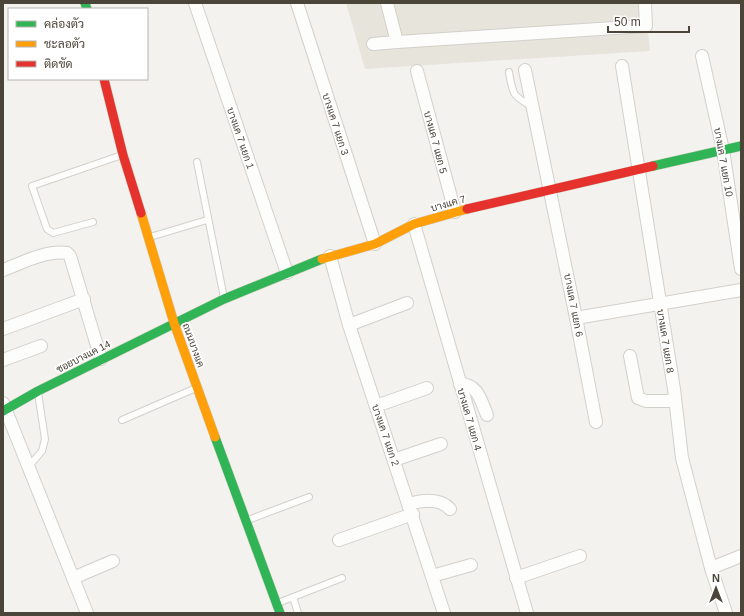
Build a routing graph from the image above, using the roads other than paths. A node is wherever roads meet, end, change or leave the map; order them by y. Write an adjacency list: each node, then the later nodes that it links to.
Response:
1 (195, 3): 29 (street, บางแค 7 แยก 1)
2 (297, 3): 25 (street, บางแค 7 แยก 3)
3 (387, 3): 5 (street)
4 (645, 3): 5 (street)
5 (397, 42): 6 (street)
6 (373, 44)
7 (702, 56): 15 (street, บางแค 7 แยก 10)
8 (622, 66): 18 (street, บางแค 7 แยก 8)
9 (525, 70): 13 (street, บางแค 7 แยก 6)
10 (417, 71): 20 (street, บางแค 7 แยก 5)
11 (509, 72): 13 (lane)
12 (104, 80): 16 (street, ถนนบางแค)
13 (533, 108): 19 (street, บางแค 7 แยก 6)
14 (741, 146): 15 (street, บางแค 7)
15 (723, 150): 18 (street, บางแค 7); 27 (street, บางแค 7 แยก 10)
16 (124, 155): 22 (lane); 24 (street, ถนนบางแค)
17 (197, 162): 21 (lane)
18 (637, 169): 19 (street, บางแค 7); 34 (street, บางแค 7 แยก 8)
19 (550, 189): 20 (street, บางแค 7); 35 (street, บางแค 7 แยก 6)
20 (455, 212): 23 (street, บางแค 7)
21 (207, 220): 24 (lane); 32 (lane)
22 (93, 222)
23 (414, 224): 25 (street, บางแค 7); 43 (street, บางแค 7 แยก 4)
24 (148, 237): 36 (street, ถนนบางแค)
25 (375, 244): 26 (street, บางแค 7)
26 (330, 256): 29 (street, บางแค 7); 37 (street, บางแค 7 แยก 2)
27 (741, 269)
28 (3, 270): 31 (street)
29 (287, 273): 32 (street, บางแค 7)
30 (741, 290): 34 (street)
31 (84, 299): 38 (street); 41 (street)
32 (224, 299): 36 (street, บางแค 7)
33 (407, 303): 37 (street)
34 (661, 305): 35 (street); 47 (street, บางแค 7 แยก 8)
35 (576, 318): 52 (street, บางแค 7 แยก 6)
36 (174, 322): 41 (street, ซอยบางแค 14); 44 (street, ถนนบางแค)
37 (349, 325): 48 (street, บางแค 7 แยก 2)
38 (3, 329)
39 (41, 346): 42 (street)
40 (630, 356): 47 (street)
41 (102, 359): 46 (street, ซอยบางแค 14)
42 (3, 360)
43 (460, 384): 50 (street); 69 (street, บางแค 7 แยก 4)
44 (198, 388): 51 (lane); 59 (street, ถนนบางแค)
45 (427, 388): 48 (street)
46 (38, 391): 49 (street, ซอยบางแค 14); 55 (lane)
47 (675, 401): 65 (street, บางแค 7 แยก 8)
48 (376, 406): 54 (street, บางแค 7 แยก 2)
49 (4, 408): 55 (street)
50 (487, 415)
51 (122, 420)
52 (596, 422)
53 (441, 444): 54 (street)
54 (394, 460): 57 (street, บางแค 7 แยก 2)
55 (29, 466): 67 (street)
56 (309, 497): 59 (lane)
57 (411, 509): 58 (street); 60 (street); 66 (street, บางแค 7 แยก 2)
58 (450, 509)
59 (246, 521): 71 (street, ถนนบางแค)
60 (339, 540)
61 (580, 556): 69 (street)
62 (741, 556): 65 (street)
63 (113, 561): 67 (street)
64 (471, 565): 66 (street)
65 (711, 568): 77 (street, บางแค 7 แยก 8)
66 (432, 576): 75 (street, บางแค 7 แยก 2)
67 (73, 578): 72 (street)
68 (342, 578): 70 (lane)
69 (516, 578): 76 (street, บางแค 7 แยก 4)
70 (293, 597): 71 (lane); 74 (lane)
71 (276, 603): 73 (street, ถนนบางแค)
72 (87, 613)
73 (280, 613)
74 (298, 613)
75 (444, 613)
76 (527, 613)
77 (726, 613)

